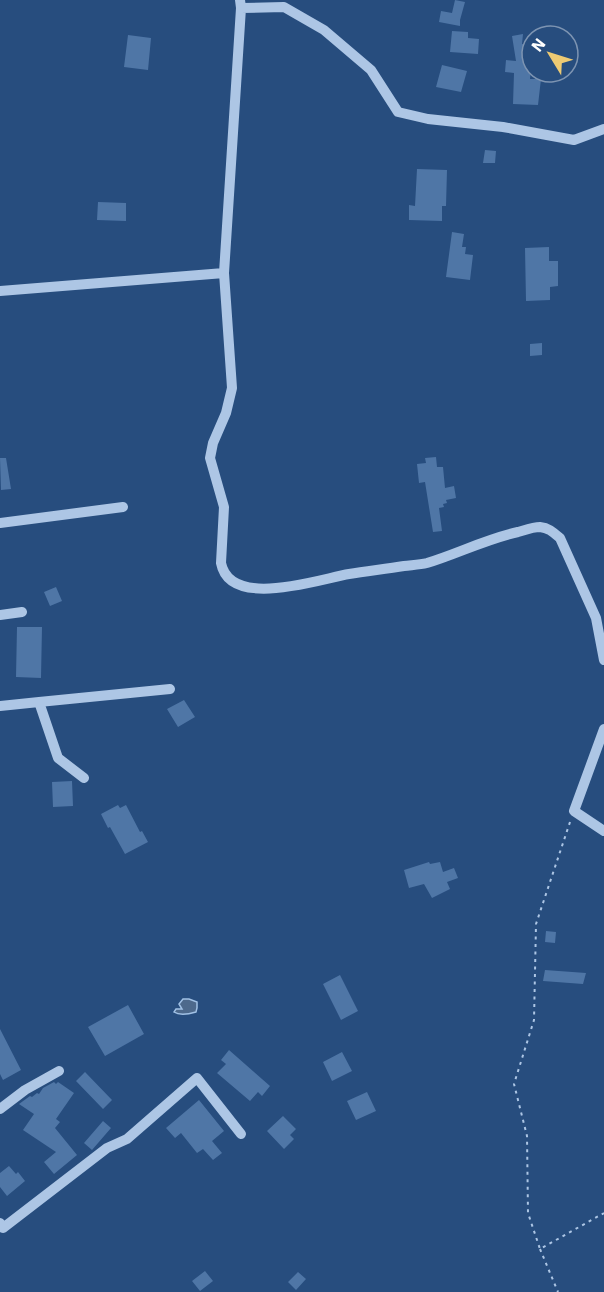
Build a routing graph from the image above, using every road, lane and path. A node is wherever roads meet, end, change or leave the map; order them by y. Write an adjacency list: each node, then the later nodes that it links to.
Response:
1 (240, 4): 2 (street); 3 (street)
2 (604, 129)
3 (224, 273): 4 (street); 9 (street)
4 (0, 291)
5 (123, 507): 6 (street)
6 (0, 523)
7 (22, 612): 8 (street)
8 (0, 615)
9 (600, 617): 10 (street)
10 (604, 660)
11 (170, 689): 12 (street)
12 (39, 702): 13 (street); 15 (street)
13 (0, 706)
14 (604, 729): 16 (street)
15 (84, 778)
16 (574, 812): 17 (street); 23 (path)
17 (604, 831)
18 (59, 1071): 19 (street)
19 (0, 1109)
20 (241, 1134): 22 (street)
21 (604, 1214): 23 (path)
22 (0, 1223)
23 (540, 1249): 24 (path)
24 (558, 1292)

